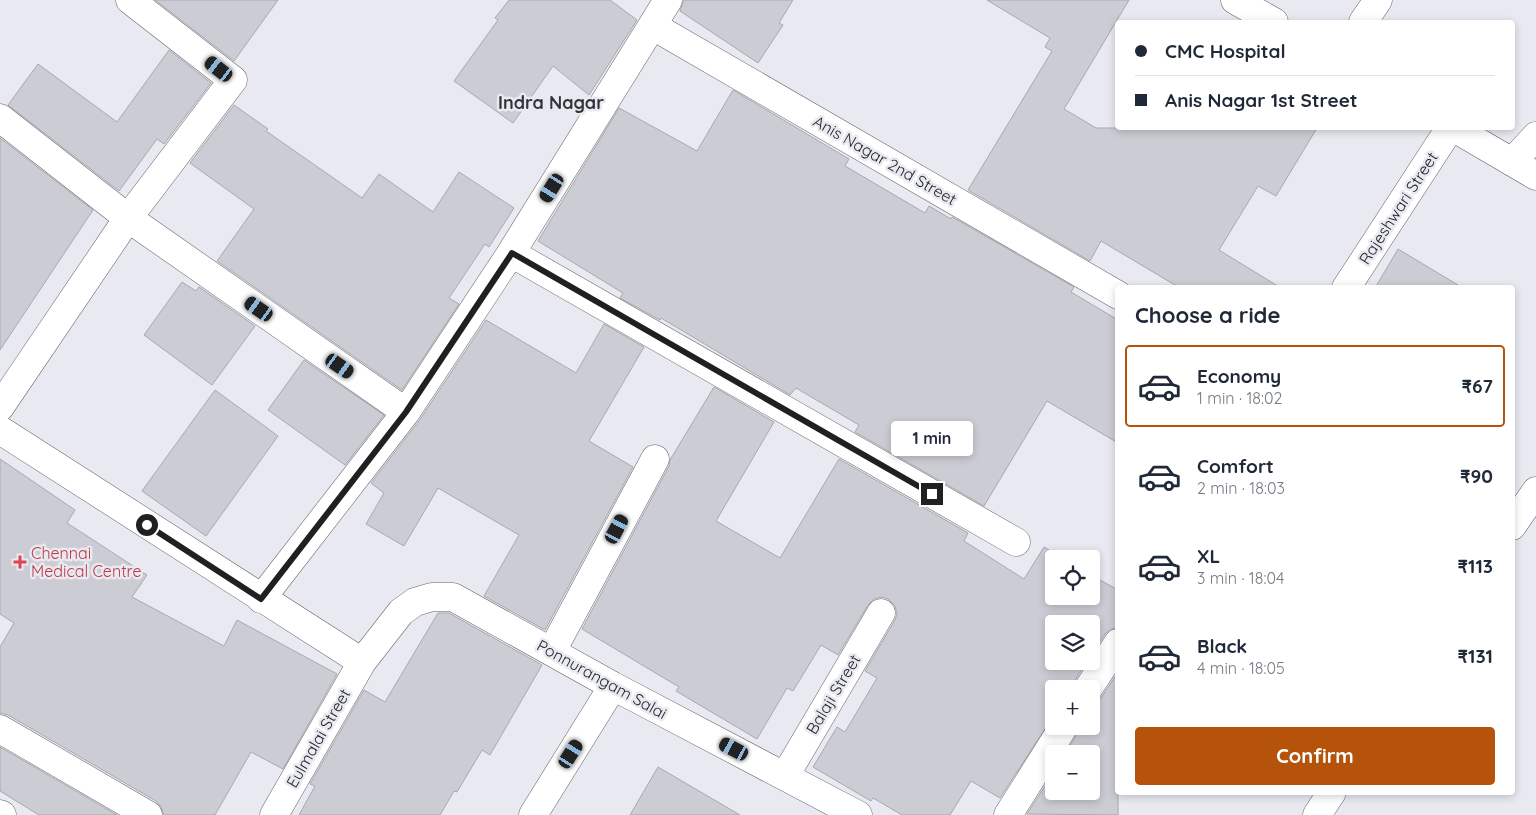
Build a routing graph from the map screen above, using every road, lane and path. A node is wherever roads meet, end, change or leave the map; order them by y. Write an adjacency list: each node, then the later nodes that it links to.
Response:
1 (130, 0): 14 (street)
2 (668, 0): 7 (street)
3 (1235, 0): 5 (street)
4 (1378, 0): 6 (street)
5 (1270, 20)
6 (1365, 20)
7 (653, 26): 15 (street); 17 (street, Anis Nagar 2nd Street)
8 (0, 118): 14 (street)
9 (1449, 130): 16 (street, Rajeshwari Street)
10 (1457, 130): 12 (street)
11 (1536, 136): 12 (street)
12 (1512, 162): 13 (street)
13 (1536, 176)
14 (128, 218): 18 (street); 19 (street)
15 (512, 253): 19 (street); 24 (street)
16 (1348, 285)
17 (1115, 293)
18 (0, 407)
19 (406, 412): 25 (street)
20 (0, 430): 25 (street)
21 (655, 458): 28 (street)
22 (1536, 490): 23 (street)
23 (1515, 522)
24 (1016, 542)
25 (261, 599): 29 (street)
26 (882, 613): 34 (street, Balaji Street)
27 (1115, 647): 30 (street)
28 (552, 651): 29 (street, Ponnurangam Salai); 31 (street, Ponnurangam Salai)
29 (362, 662): 37 (street, Eulmalai Street)
30 (1094, 680)
31 (613, 686): 34 (street, Ponnurangam Salai); 38 (street)
32 (0, 729): 36 (street)
33 (1058, 735): 40 (street)
34 (785, 776): 39 (street, Ponnurangam Salai)
35 (1330, 795): 41 (street)
36 (148, 815)
37 (274, 815)
38 (533, 815)
39 (858, 815)
40 (1008, 815)
41 (1317, 815)

